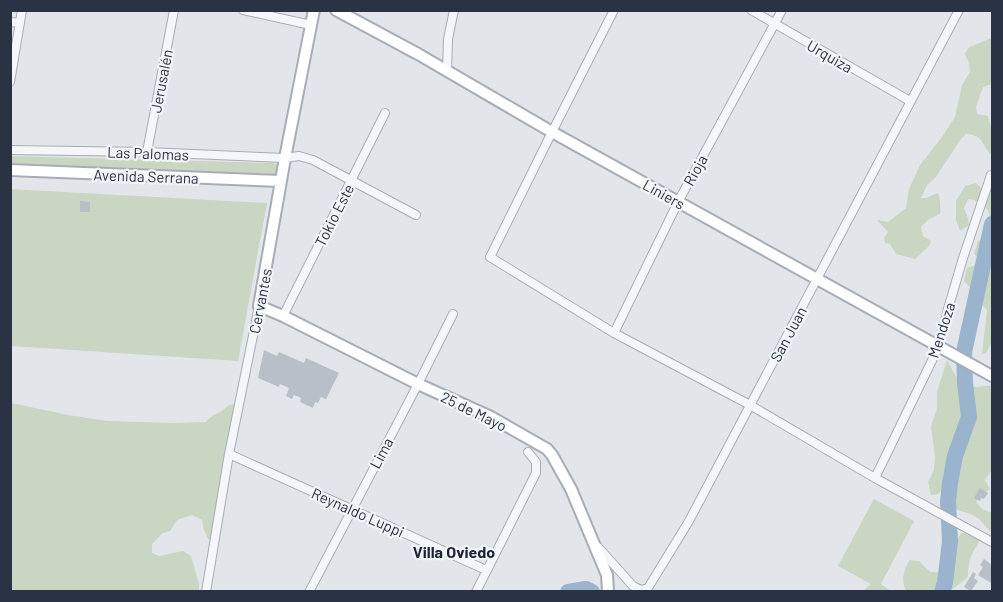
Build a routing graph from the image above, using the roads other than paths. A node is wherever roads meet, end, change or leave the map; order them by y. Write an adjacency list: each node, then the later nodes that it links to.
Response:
1 (22, 10): 12 (street)
2 (174, 10): 21 (street, Jerusalén)
3 (243, 10): 14 (street)
4 (314, 10): 14 (street, Cervantes)
5 (336, 10): 15 (street, Liniers)
6 (454, 10): 15 (street)
7 (614, 10): 19 (street)
8 (751, 10): 13 (street, Urquiza)
9 (782, 10): 13 (street, Rioja)
10 (958, 10): 17 (street, San Juan)
11 (10, 22): 12 (street)
12 (20, 23): 16 (street)
13 (775, 24): 17 (street, Urquiza); 27 (street, Rioja)
14 (311, 25): 22 (street, Cervantes)
15 (447, 71): 19 (street, Liniers)
16 (10, 81)
17 (910, 101): 29 (street, San Juan)
18 (385, 113): 25 (street, Tokio Este)
19 (552, 132): 27 (street, Liniers); 33 (street)
20 (10, 150): 21 (street, Las Palomas)
21 (147, 153): 22 (street, Las Palomas)
22 (285, 158): 25 (street, Las Palomas); 26 (street, Cervantes)
23 (10, 170): 26 (street, Avenida Serrana)
24 (991, 175): 34 (street, Mendoza)
25 (351, 180): 28 (street, Las Palomas); 32 (street, Tokio Este)
26 (281, 181): 30 (street, Cervantes)
27 (678, 202): 29 (street, Liniers); 33 (street, Rioja)
28 (416, 214)
29 (817, 279): 34 (street, Liniers); 37 (street, San Juan)
30 (259, 306): 32 (street, 25 de Mayo); 39 (street, Cervantes)
31 (453, 314): 36 (street, Lima)
32 (283, 316): 36 (street, 25 de Mayo)
33 (614, 333): 37 (street)
34 (944, 349): 35 (street, Liniers); 40 (street, Mendoza)
35 (993, 376)
36 (418, 384): 41 (street, Lima); 42 (street, 25 de Mayo)
37 (750, 405): 40 (street); 42 (street, San Juan)
38 (528, 452): 44 (street)
39 (229, 454): 41 (street, Reynaldo Luppi); 46 (street, Cervantes)
40 (875, 478): 43 (street)
41 (352, 509): 44 (street, Reynaldo Luppi); 47 (street, Lima)
42 (593, 542): 45 (street, 25 de Mayo)
43 (993, 542)
44 (486, 570): 48 (street)
45 (608, 587)
46 (206, 591)
47 (309, 591)
48 (476, 591)

